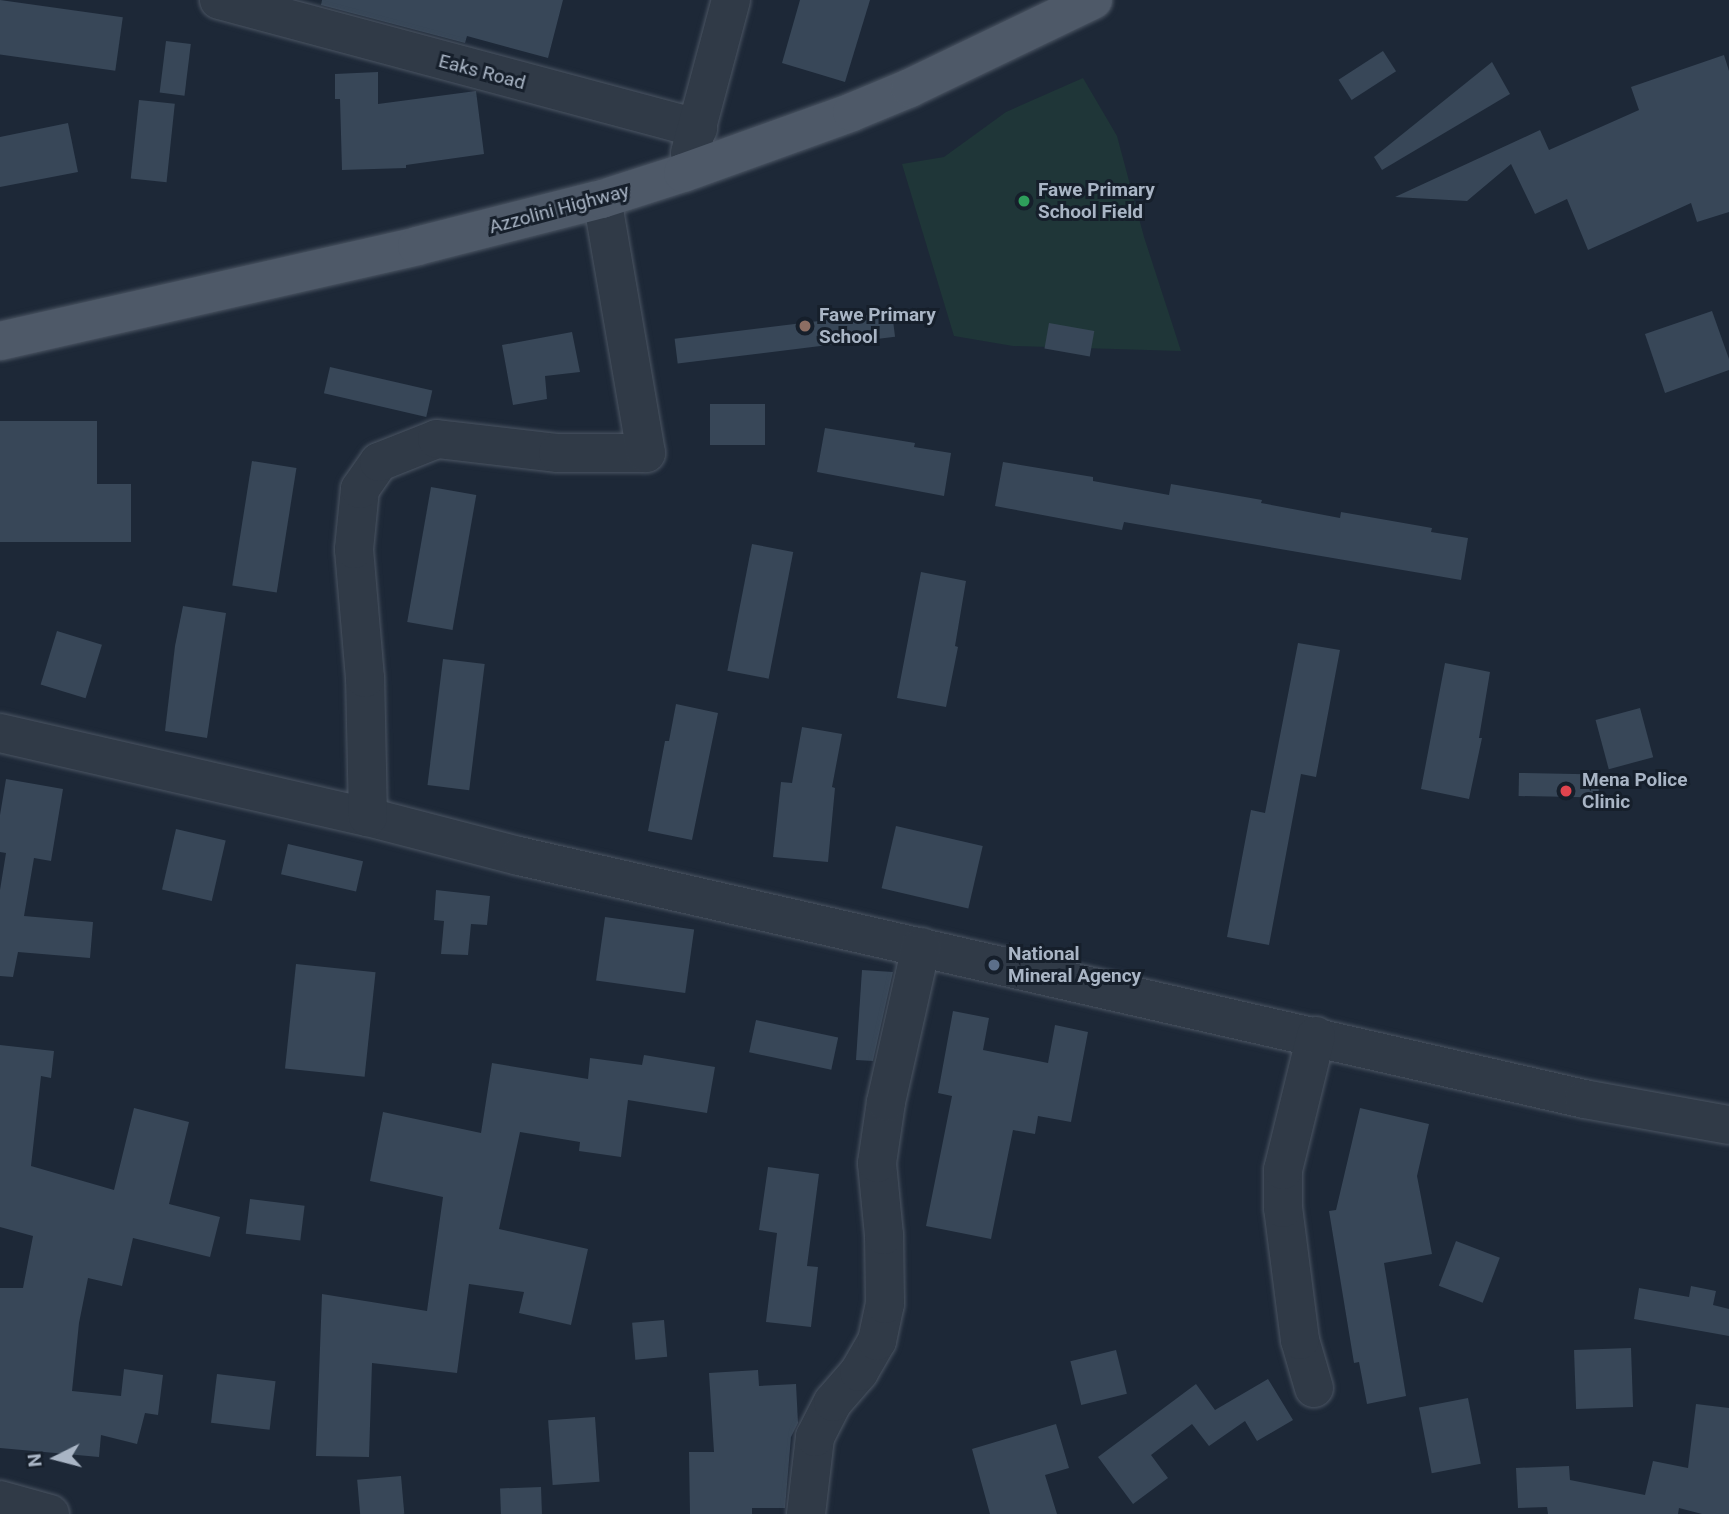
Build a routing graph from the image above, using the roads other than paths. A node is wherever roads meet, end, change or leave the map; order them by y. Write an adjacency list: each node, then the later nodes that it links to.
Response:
1 (219, 0): 4 (street, Eaks Road)
2 (732, 0): 4 (street)
3 (1093, 0): 5 (main road, Azzolini Highway)
4 (698, 128): 5 (street)
5 (682, 173): 6 (main road, Azzolini Highway)
6 (602, 199): 7 (main road, Azzolini Highway); 9 (street)
7 (0, 341)
8 (0, 733): 9 (street)
9 (368, 817): 10 (street)
10 (921, 947): 11 (street); 16 (street)
11 (1316, 1036): 12 (street); 13 (street)
12 (1729, 1125)
13 (1314, 1388)
14 (0, 1500): 15 (street)
15 (50, 1514)
16 (806, 1514)

